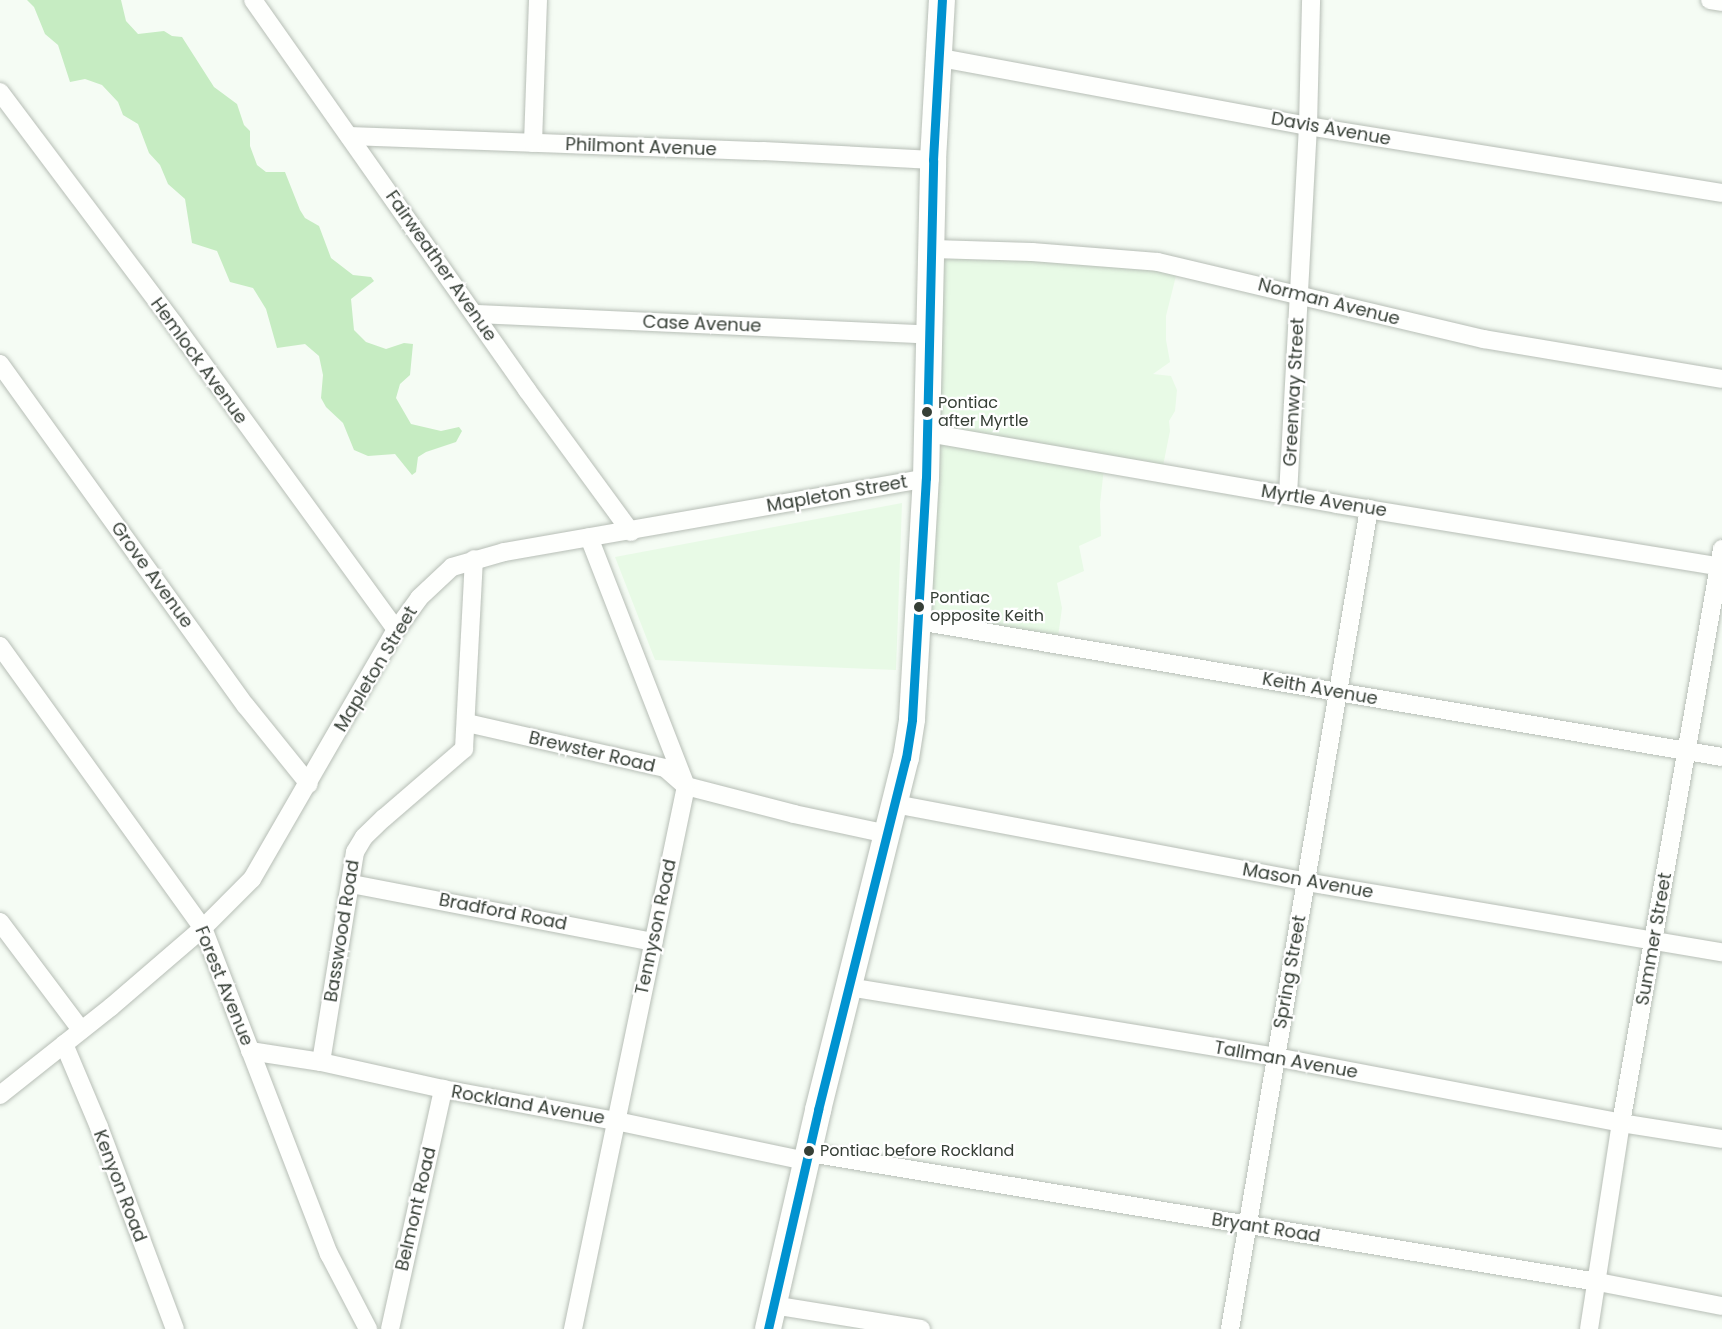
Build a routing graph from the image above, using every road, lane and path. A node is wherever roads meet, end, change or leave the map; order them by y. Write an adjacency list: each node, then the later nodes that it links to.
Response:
1 (253, 0): 10 (street, Fairweather Avenue)
2 (538, 0): 11 (street)
3 (942, 0): 7 (main road)
4 (1311, 0): 9 (street, Greenway Street)
5 (1710, 0): 6 (street)
6 (1722, 2)
7 (941, 58): 9 (street, Davis Avenue); 12 (main road)
8 (0, 92): 29 (street, Hemlock Avenue)
9 (1308, 126): 13 (street, Davis Avenue); 15 (street, Greenway Street)
10 (349, 136): 11 (street, Philmont Avenue); 16 (street, Fairweather Avenue)
11 (533, 143): 12 (street, Philmont Avenue)
12 (933, 160): 14 (main road)
13 (1722, 193)
14 (933, 249): 15 (street, Norman Avenue); 17 (main road)
15 (1299, 294): 19 (street, Norman Avenue); 22 (street, Greenway Street)
16 (475, 314): 17 (street, Case Avenue); 24 (street, Fairweather Avenue)
17 (930, 335): 20 (main road)
18 (0, 364): 35 (street, Grove Avenue)
19 (1722, 379)
20 (927, 433): 21 (main road); 22 (street, Myrtle Avenue)
21 (926, 478): 24 (street, Mapleton Street); 28 (main road)
22 (1288, 495): 23 (street, Myrtle Avenue)
23 (1369, 509): 27 (street, Myrtle Avenue); 31 (street, Spring Street)
24 (631, 532): 25 (street, Mapleton Street)
25 (589, 537): 26 (street, Mapleton Street); 36 (street)
26 (474, 560): 29 (street, Mapleton Street); 32 (street, Basswood Road)
27 (1721, 561): 33 (street, Summer Street)
28 (918, 621): 31 (street, Keith Avenue); 37 (main road)
29 (396, 630): 35 (street, Mapleton Street)
30 (0, 646): 42 (street, Forest Avenue)
31 (1338, 692): 33 (street, Keith Avenue); 39 (street, Spring Street)
32 (467, 723): 36 (street, Brewster Road); 40 (street, Basswood Road)
33 (1687, 751): 34 (street, Keith Avenue); 43 (street, Summer Street)
34 (1722, 757)
35 (309, 784): 42 (street, Mapleton Street)
36 (686, 786): 38 (street, Brewster Road); 44 (street, Tennyson Road)
37 (894, 804): 38 (main road); 39 (street, Mason Avenue)
38 (887, 834): 46 (main road)
39 (1306, 882): 43 (street, Mason Avenue); 50 (street, Spring Street)
40 (352, 884): 44 (street, Bradford Road); 51 (street, Basswood Road)
41 (0, 922): 47 (street)
42 (203, 928): 47 (street, Mapleton Street); 49 (street, Forest Avenue)
43 (1653, 940): 45 (street, Mason Avenue); 55 (street, Summer Street)
44 (653, 942): 54 (street, Tennyson Road)
45 (1722, 952)
46 (849, 987): 50 (street, Tallman Avenue); 57 (main road)
47 (81, 1030): 48 (street, Mapleton Street)
48 (64, 1044): 53 (street, Mapleton Street); 62 (street, Kenyon Road)
49 (250, 1051): 51 (street, Rockland Avenue); 63 (street, Forest Avenue)
50 (1276, 1058): 55 (street, Tallman Avenue); 58 (street, Spring Street)
51 (321, 1062): 52 (street, Rockland Avenue)
52 (443, 1089): 54 (street, Rockland Avenue); 64 (street, Belmont Road)
53 (0, 1095)
54 (615, 1121): 57 (street, Rockland Avenue); 65 (street, Tennyson Road)
55 (1621, 1123): 56 (street, Tallman Avenue); 59 (street, Summer Street)
56 (1722, 1139)
57 (808, 1157): 58 (street, Bryant Road); 61 (main road)
58 (1247, 1225): 59 (street, Bryant Road); 67 (street, Spring Street)
59 (1598, 1282): 60 (street, Bryant Road); 68 (street, Summer Street)
60 (1722, 1306)
61 (771, 1317): 66 (street)
62 (175, 1329)
63 (368, 1329)
64 (390, 1329)
65 (573, 1329)
66 (921, 1329)
67 (1230, 1329)
68 (1589, 1329)

